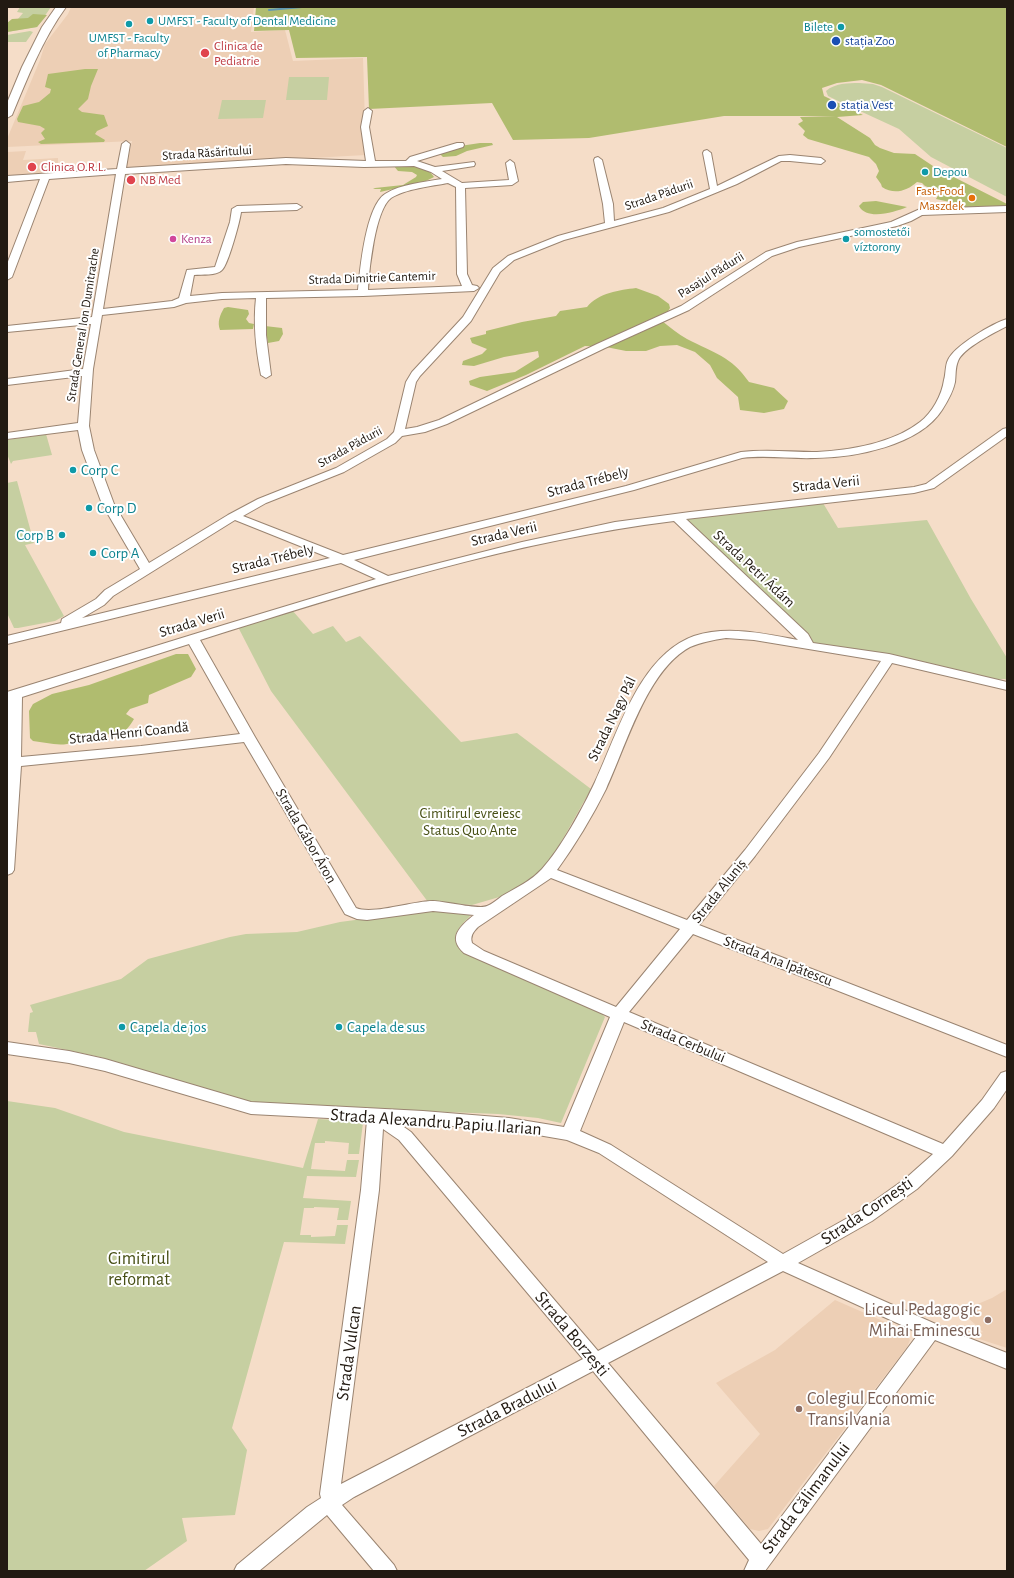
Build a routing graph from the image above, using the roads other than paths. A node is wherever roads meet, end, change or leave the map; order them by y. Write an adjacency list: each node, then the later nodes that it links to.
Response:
1 (61, 7): 3 (main road)
2 (368, 111): 11 (street)
3 (7, 115)
4 (126, 144): 14 (street, Strada General Ion Dumitrache)
5 (460, 145): 9 (street, Strada Răsăritului)
6 (707, 153): 19 (street, Strada Pădurii)
7 (598, 160): 22 (street, Strada Pădurii)
8 (822, 161): 19 (street, Strada Pădurii)
9 (408, 162): 11 (street, Strada Răsăritului); 13 (street, Strada Răsăritului)
10 (510, 163): 18 (street)
11 (372, 164): 14 (street, Strada Răsăritului)
12 (471, 164): 13 (street, Strada Răsăritului)
13 (434, 170): 17 (street, Strada Răsăritului)
14 (120, 171): 15 (street, Strada Răsăritului); 29 (street, Strada General Ion Dumitrache)
15 (46, 176): 16 (street, Strada Răsăritului); 23 (street)
16 (7, 179)
17 (448, 180): 18 (street, Strada Răsăritului); 26 (street)
18 (460, 186): 25 (street)
19 (717, 189): 22 (street, Strada Pădurii)
20 (297, 207): 28 (street)
21 (1007, 208): 37 (street, Pasajul Pădurii)
22 (610, 226): 24 (street, Strada Pădurii)
23 (7, 277)
24 (485, 287): 25 (street, Strada Dimitrie Cantemir); 37 (street, Strada Pădurii)
25 (468, 288): 26 (street, Strada Dimitrie Cantemir)
26 (363, 293): 27 (street, Strada Dimitrie Cantemir)
27 (261, 295): 28 (street, Strada Dimitrie Cantemir); 33 (street)
28 (184, 300): 29 (street, Strada Dimitrie Cantemir)
29 (98, 316): 31 (street, Strada Dimitrie Cantemir); 32 (street, Strada General Ion Dumitrache)
30 (1007, 322): 41 (street, Strada Trébely)
31 (7, 329)
32 (88, 372): 34 (street); 35 (street, Strada General Ion Dumitrache)
33 (266, 375)
34 (7, 382)
35 (83, 426): 38 (street); 42 (street, Strada General Ion Dumitrache)
36 (1007, 431): 40 (street, Strada Verii)
37 (399, 433): 39 (street, Strada Pădurii)
38 (7, 436)
39 (234, 516): 41 (street); 42 (street, Strada Pădurii)
40 (677, 517): 43 (street, Strada Verii); 50 (street, Strada Petri Ádám)
41 (341, 558): 43 (street); 45 (street, Strada Trébely)
42 (147, 570): 44 (street, Strada Pădurii)
43 (387, 580): 48 (street, Strada Verii)
44 (100, 602): 45 (street); 47 (street, Strada Pădurii)
45 (123, 613): 47 (street, Strada Trébely)
46 (7, 627): 49 (street)
47 (60, 628): 49 (street, Strada Trébely)
48 (193, 639): 53 (street, Strada Verii); 54 (street, Strada Gábor Áron)
49 (10, 640)
50 (808, 646): 51 (street, Strada Nagy Pál); 57 (street, Strada Nagy Pál)
51 (889, 658): 52 (street, Strada Nagy Pál); 59 (street, Strada Aluniș)
52 (1007, 686)
53 (11, 696): 55 (street)
54 (248, 737): 55 (street, Strada Henri Coandă); 58 (street, Strada Gábor Áron)
55 (14, 762): 56 (street)
56 (7, 870)
57 (549, 872): 58 (street, Strada Nagy Pál); 59 (street, Strada Ana Ipătescu)
58 (488, 912): 60 (street, Strada Cerbului)
59 (690, 927): 60 (street, Strada Aluniș); 62 (street, Strada Ana Ipătescu)
60 (619, 1014): 65 (street, Strada Aluniș); 66 (street, Strada Cerbului)
61 (7, 1048): 64 (street, Strada Alexandru Papiu Ilarian)
62 (1007, 1051)
63 (1007, 1076): 66 (street, Strada Cornești)
64 (376, 1120): 65 (street, Strada Alexandru Papiu Ilarian); 70 (street, Strada Borzești); 71 (street, Strada Vulcan)
65 (570, 1134): 67 (street, Strada Alexandru Papiu Ilarian)
66 (946, 1152): 67 (street, Strada Cornești)
67 (783, 1263): 68 (street, Strada Alexandru Papiu Ilarian); 70 (street, Strada Bradului)
68 (931, 1331): 69 (street, Strada Alexandru Papiu Ilarian); 72 (street, Strada Călimanului)
69 (1007, 1361)
70 (596, 1362): 71 (street, Strada Bradului); 72 (street, Strada Borzești)
71 (330, 1501): 73 (street, Strada Bradului); 74 (street)
72 (757, 1565)
73 (244, 1571)
74 (387, 1571)

